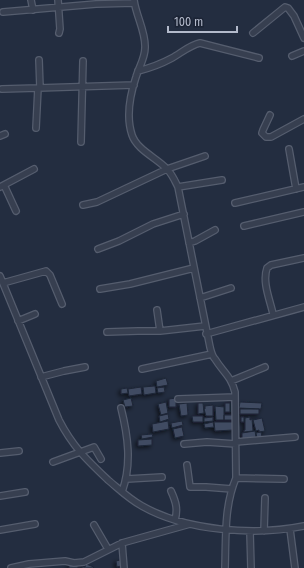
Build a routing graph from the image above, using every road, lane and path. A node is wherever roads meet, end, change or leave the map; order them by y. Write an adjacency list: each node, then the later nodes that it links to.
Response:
1 (31, 0): 5 (street)
2 (58, 0): 4 (street)
3 (134, 1): 4 (street); 15 (street)
4 (59, 7): 5 (street); 7 (street)
5 (33, 10): 6 (street)
6 (3, 12)
7 (58, 33)
8 (253, 33): 9 (street)
9 (304, 38)
10 (304, 51): 11 (street)
11 (292, 56)
12 (259, 58): 15 (street)
13 (39, 60): 18 (street)
14 (83, 61): 17 (street)
15 (138, 71): 16 (street)
16 (134, 85): 17 (street); 27 (street)
17 (83, 86): 18 (street); 23 (street)
18 (38, 88): 19 (street); 22 (street)
19 (2, 89)
20 (270, 115): 21 (street)
21 (304, 119)
22 (36, 128)
23 (81, 142)
24 (289, 149): 32 (street)
25 (205, 156): 27 (street)
26 (34, 169): 29 (street)
27 (167, 169): 30 (street); 34 (street)
28 (222, 180): 30 (street)
29 (2, 186): 35 (street)
30 (178, 187): 37 (street)
31 (304, 187): 32 (street)
32 (296, 189): 33 (street)
33 (235, 203)
34 (83, 205)
35 (16, 211)
36 (304, 212): 38 (street)
37 (184, 214): 40 (street); 41 (street)
38 (244, 226)
39 (215, 230): 40 (street)
40 (189, 243): 43 (street)
41 (98, 249)
42 (304, 258): 53 (street)
43 (194, 268): 46 (street); 48 (street)
44 (0, 276): 45 (street)
45 (3, 283): 49 (street); 54 (street)
46 (100, 288)
47 (231, 288): 48 (street)
48 (200, 298): 55 (street)
49 (62, 304)
50 (304, 307): 53 (street)
51 (157, 310): 56 (street)
52 (35, 314): 54 (street)
53 (273, 314): 58 (street)
54 (18, 321): 63 (street)
55 (205, 326): 56 (street); 58 (street)
56 (160, 331): 57 (street)
57 (107, 332)
58 (206, 334): 59 (street)
59 (212, 354): 62 (street); 64 (street)
60 (85, 367): 63 (street)
61 (265, 367): 64 (street)
62 (142, 369)
63 (41, 377): 73 (street)
64 (232, 381): 65 (street)
65 (235, 397): 66 (street); 69 (street)
66 (178, 399)
67 (121, 408): 79 (street)
68 (294, 437): 69 (street)
69 (236, 443): 70 (street); 78 (street)
70 (184, 444)
71 (19, 451): 72 (street)
72 (0, 453)
73 (80, 453): 74 (street); 75 (street); 84 (street)
74 (101, 458)
75 (53, 462)
76 (186, 465): 81 (street)
77 (162, 477): 79 (street)
78 (236, 478): 80 (street); 81 (street)
79 (127, 479): 84 (street)
80 (284, 479)
81 (232, 489): 94 (street)
82 (171, 491): 87 (street)
83 (25, 492): 85 (street)
84 (122, 492): 87 (street)
85 (0, 496)
86 (265, 498): 95 (street)
87 (175, 520): 89 (street)
88 (35, 524): 93 (street)
89 (191, 524): 94 (street); 97 (street)
90 (94, 525): 98 (street)
91 (304, 526): 92 (street)
92 (290, 529): 95 (street); 106 (street)
93 (0, 530)
94 (225, 530): 96 (street); 104 (street)
95 (264, 531): 96 (street)
96 (250, 532): 105 (street)
97 (122, 543): 98 (street); 103 (street)
98 (108, 549): 99 (street)
99 (65, 561): 100 (street); 102 (street)
100 (30, 566): 101 (street)
101 (12, 568)
102 (66, 568)
103 (124, 568)
104 (225, 568)
105 (250, 568)
106 (295, 568)

